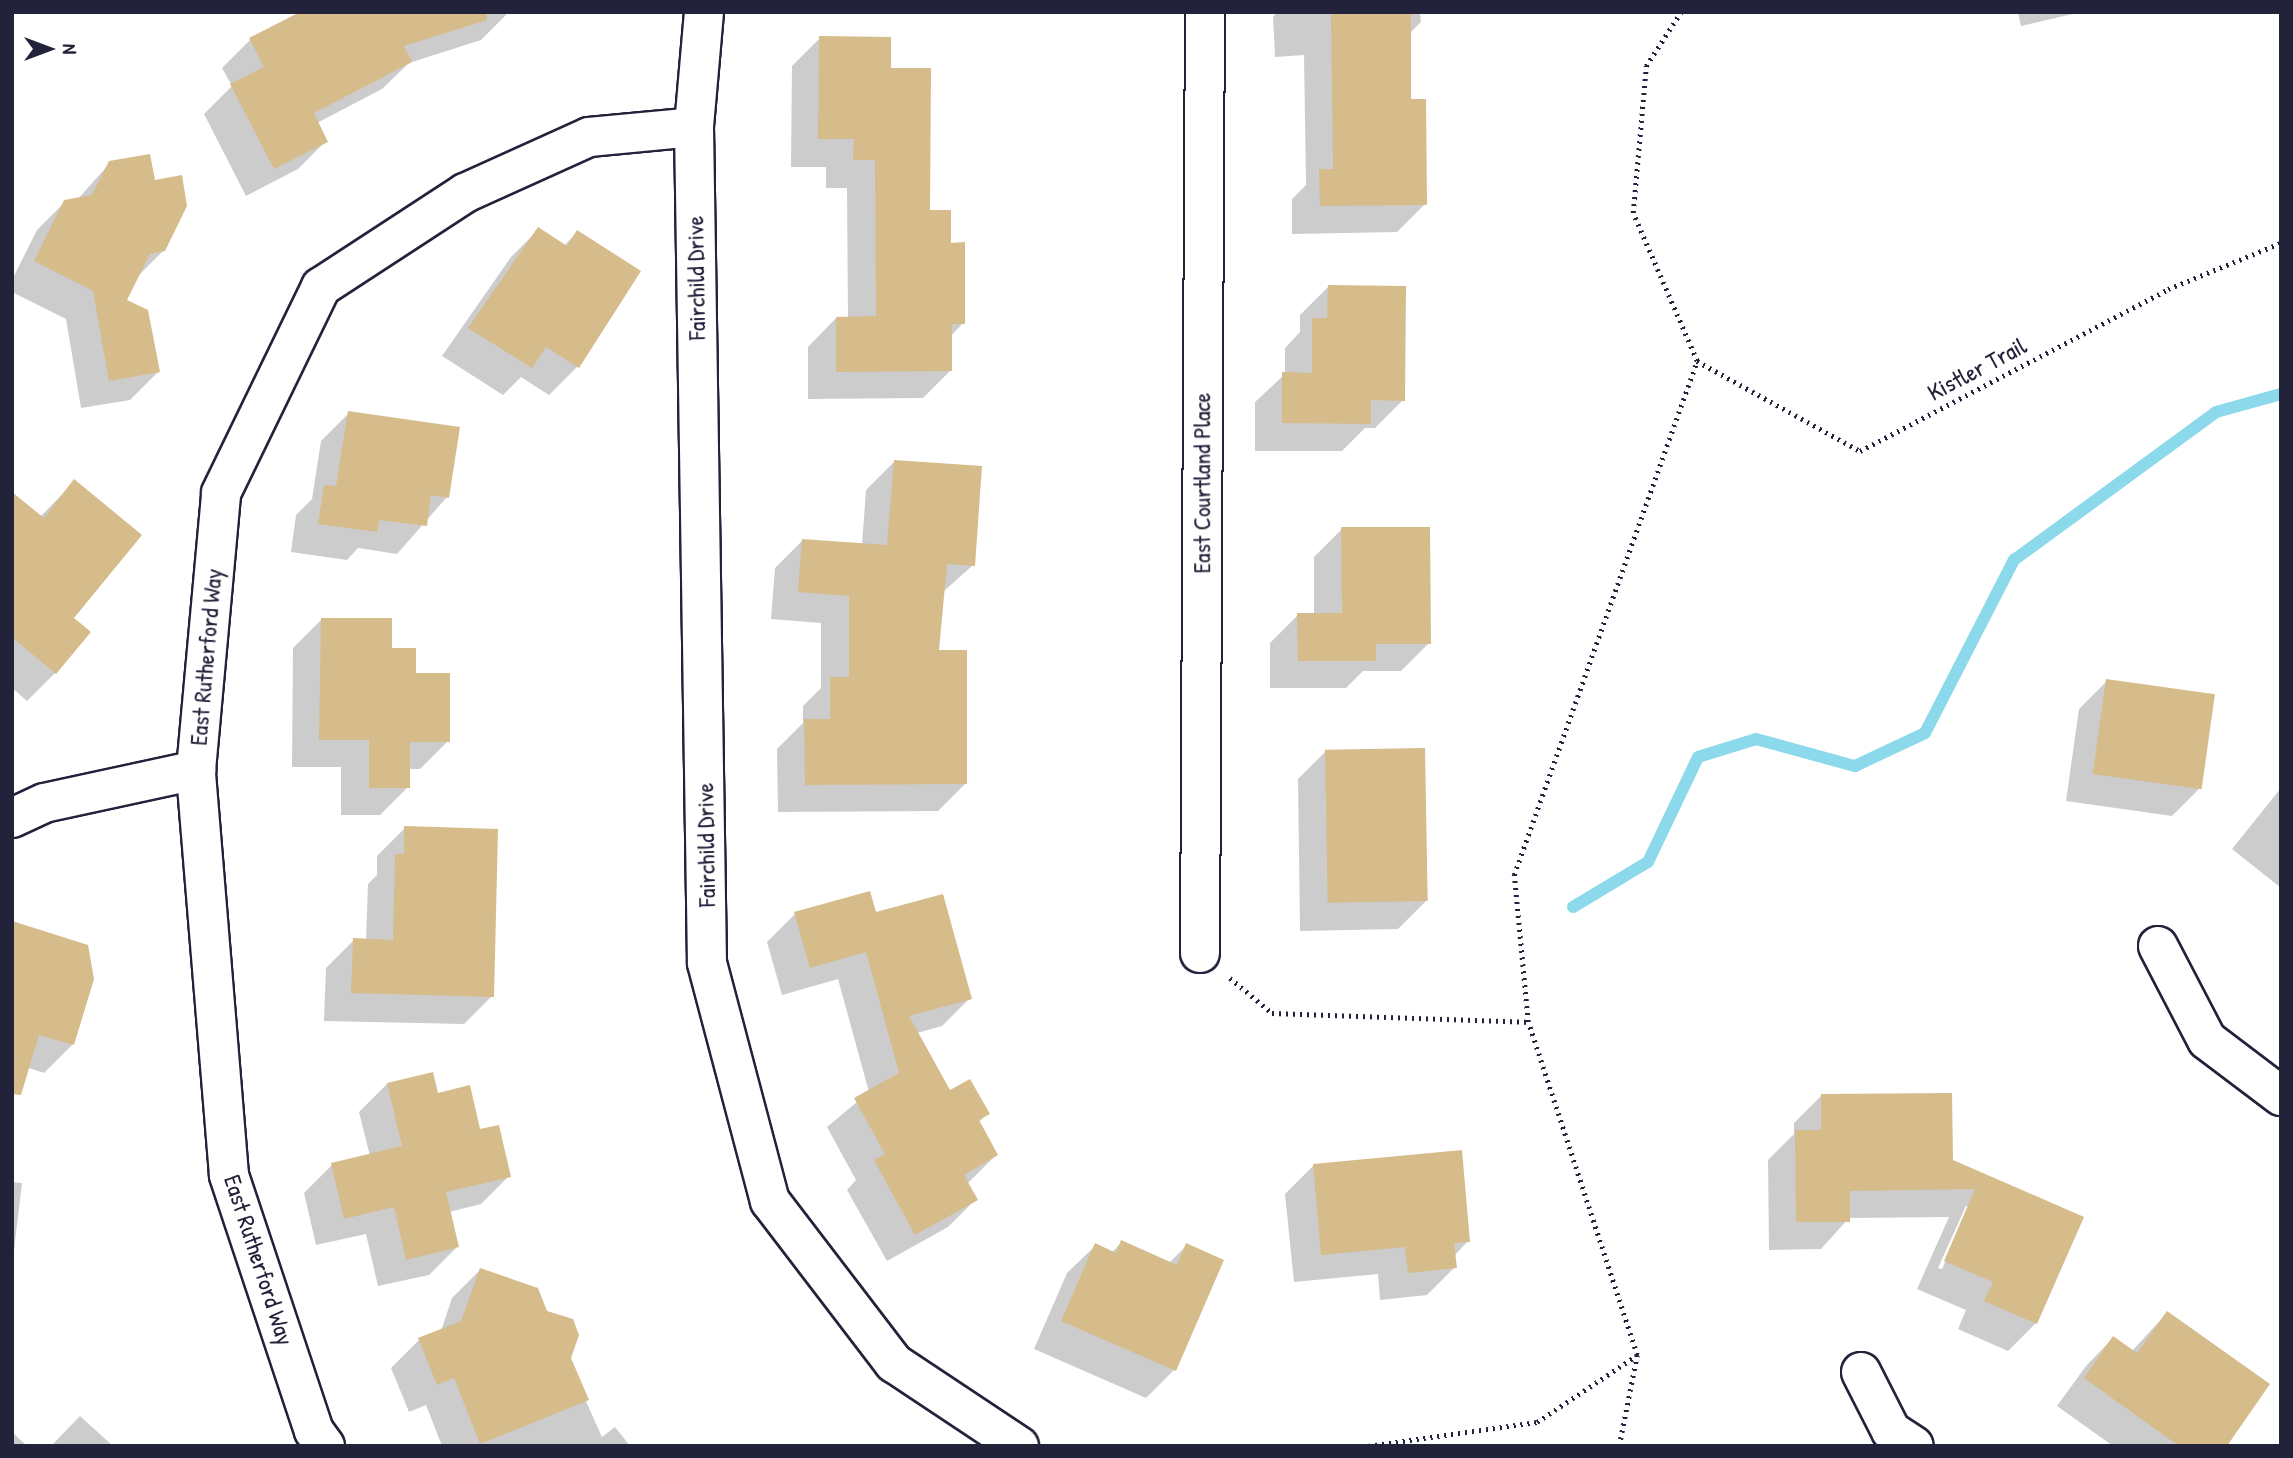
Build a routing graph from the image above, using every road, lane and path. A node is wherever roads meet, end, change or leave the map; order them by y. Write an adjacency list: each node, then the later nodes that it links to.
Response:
1 (705, 12): 4 (street, Fairchild Drive)
2 (1205, 12): 10 (street, East Courtland Place)
3 (1681, 12): 6 (path)
4 (694, 127): 7 (street, East Rutherford Way); 16 (street, Fairchild Drive)
5 (2281, 243): 6 (path, Kistler Trail)
6 (1697, 360): 11 (path)
7 (196, 770): 8 (street); 15 (street, East Rutherford Way)
8 (12, 818)
9 (2158, 946): 12 (street)
10 (1200, 953): 11 (path)
11 (1528, 1022): 13 (path)
12 (2281, 1096)
13 (1637, 1356): 17 (path); 18 (path)
14 (1861, 1372): 19 (street)
15 (325, 1446)
16 (1019, 1446)
17 (1368, 1446)
18 (1619, 1446)
19 (1914, 1446)

